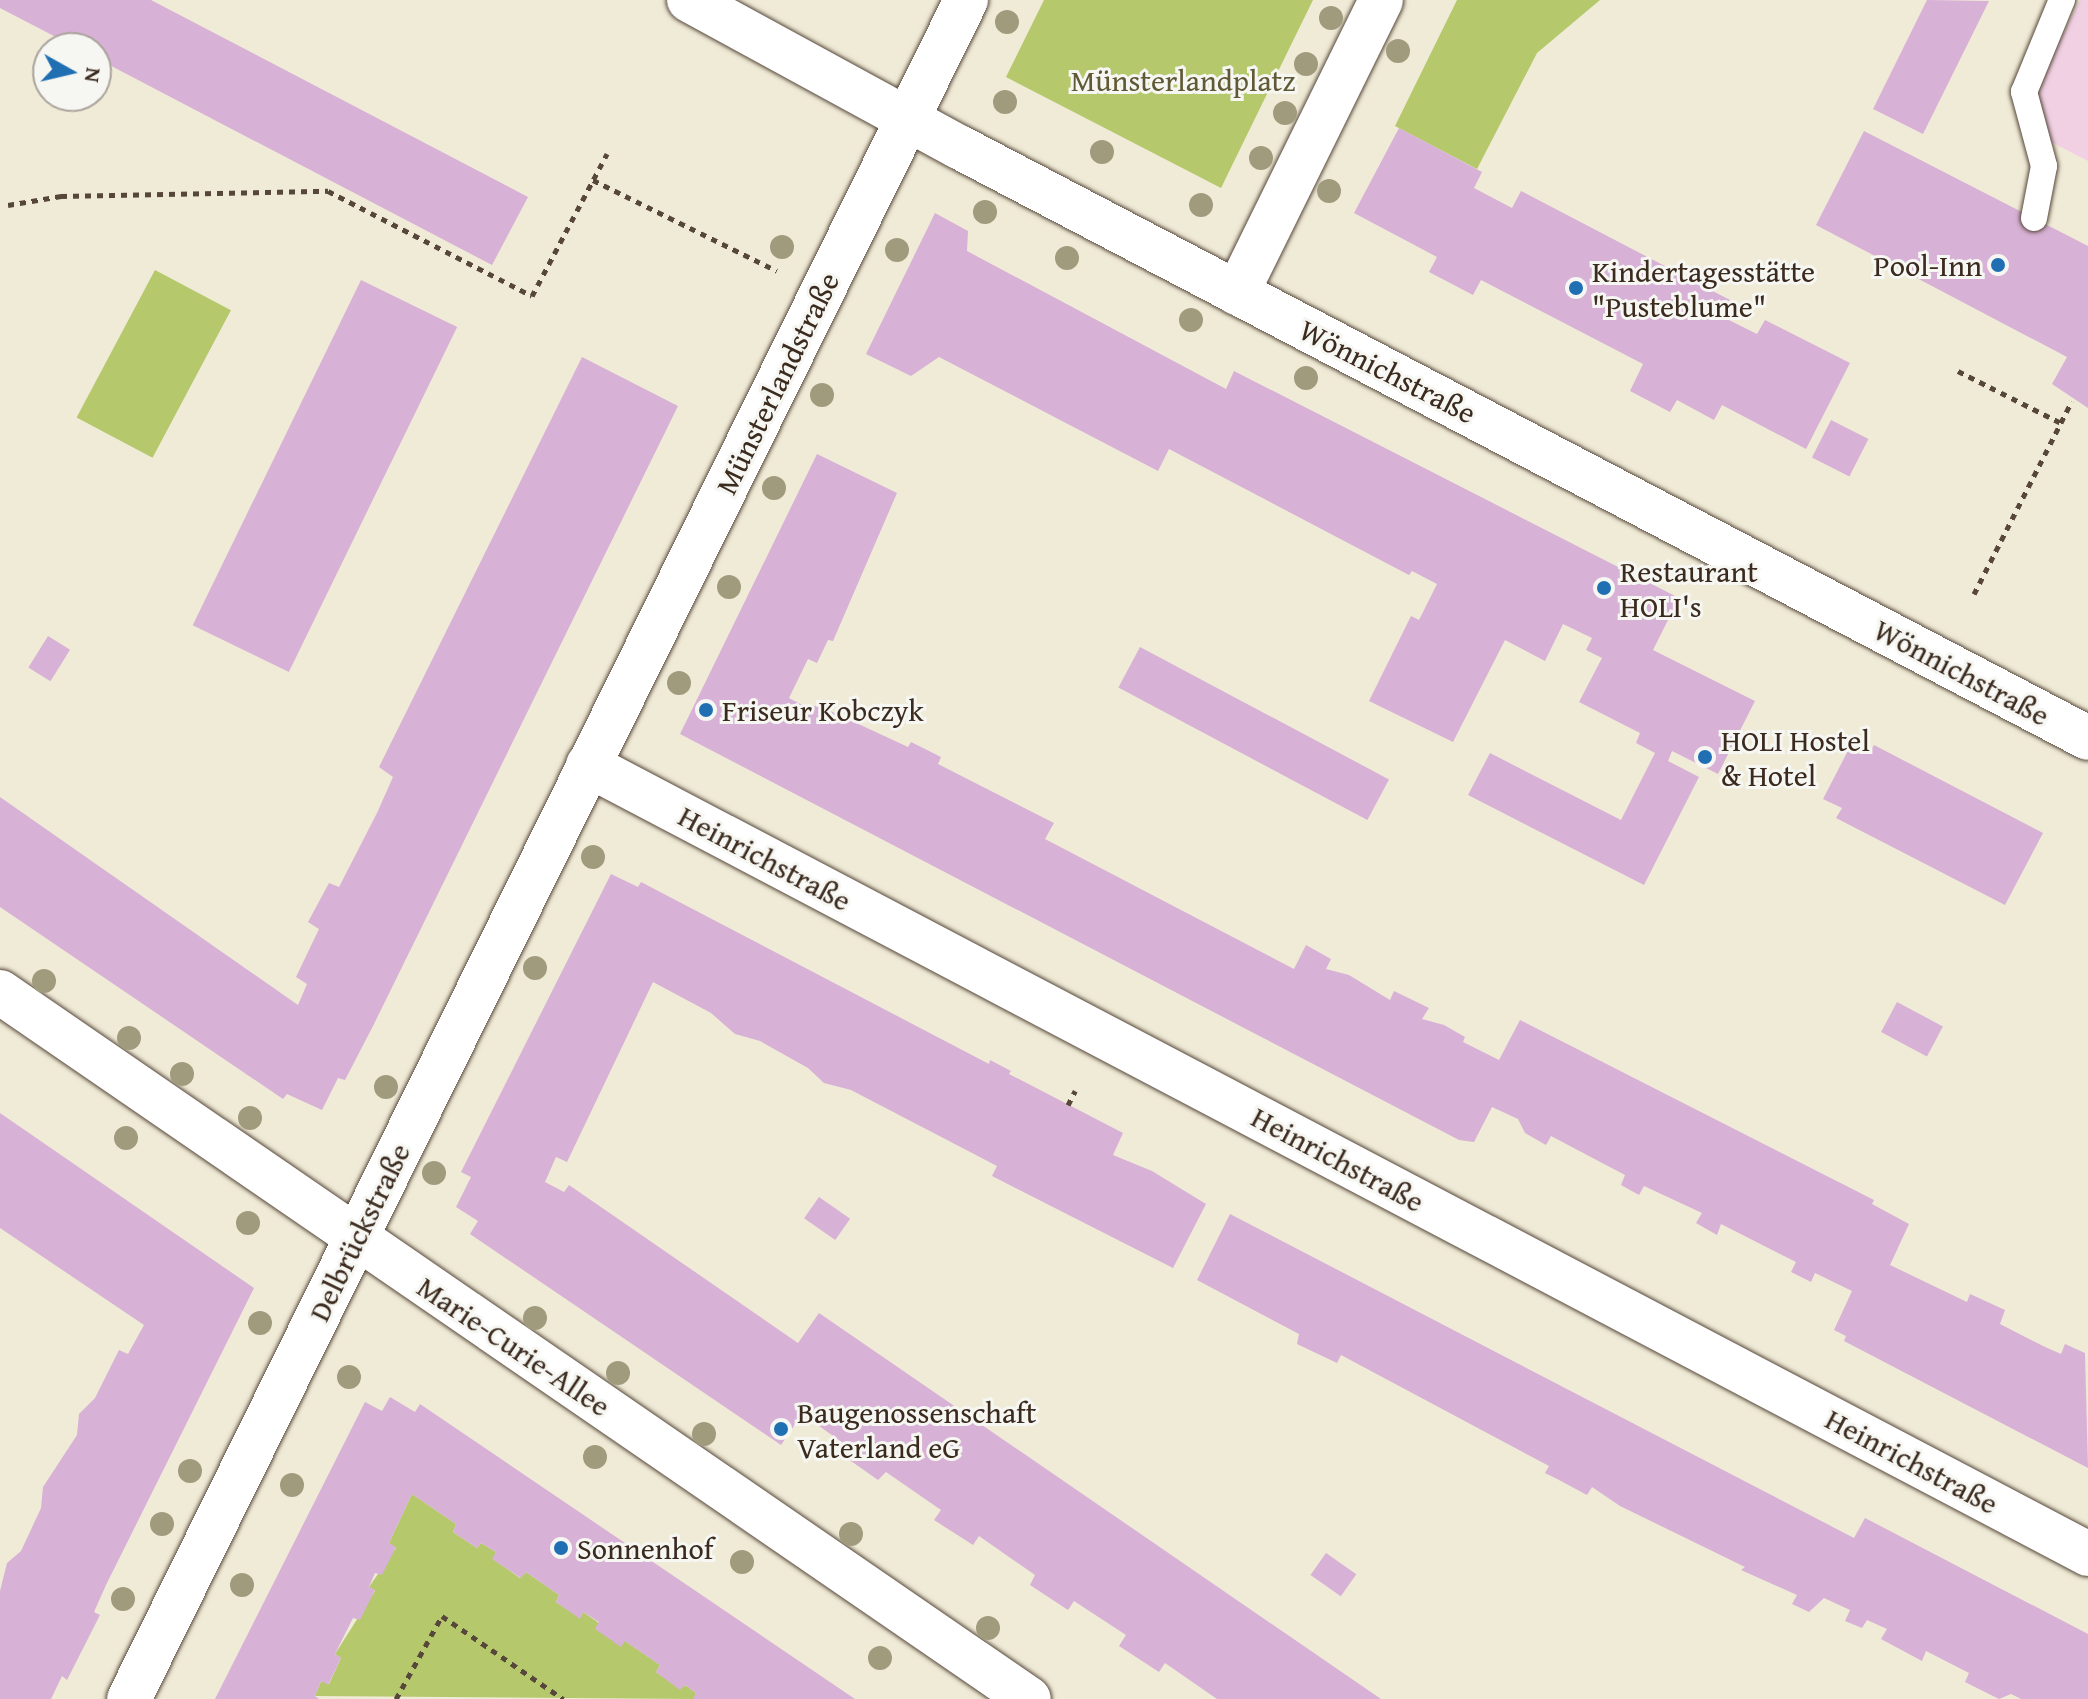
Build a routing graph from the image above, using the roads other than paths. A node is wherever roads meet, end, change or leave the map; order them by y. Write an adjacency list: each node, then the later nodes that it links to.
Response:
1 (689, 0): 5 (street, Wönnichstraße)
2 (966, 0): 5 (street, Münsterlandstraße)
3 (1381, 0): 7 (street)
4 (2062, 0): 6 (lane)
5 (907, 118): 7 (street, Wönnichstraße); 9 (street, Münsterlandstraße)
6 (2034, 218)
7 (1237, 293): 8 (street, Wönnichstraße)
8 (2088, 738)
9 (588, 765): 11 (street, Delbrückstraße); 12 (street, Heinrichstraße)
10 (0, 992): 11 (street, Marie-Curie-Allee)
11 (357, 1239): 13 (street, Delbrückstraße); 14 (street, Marie-Curie-Allee)
12 (2088, 1554)
13 (129, 1699)
14 (1029, 1699)

